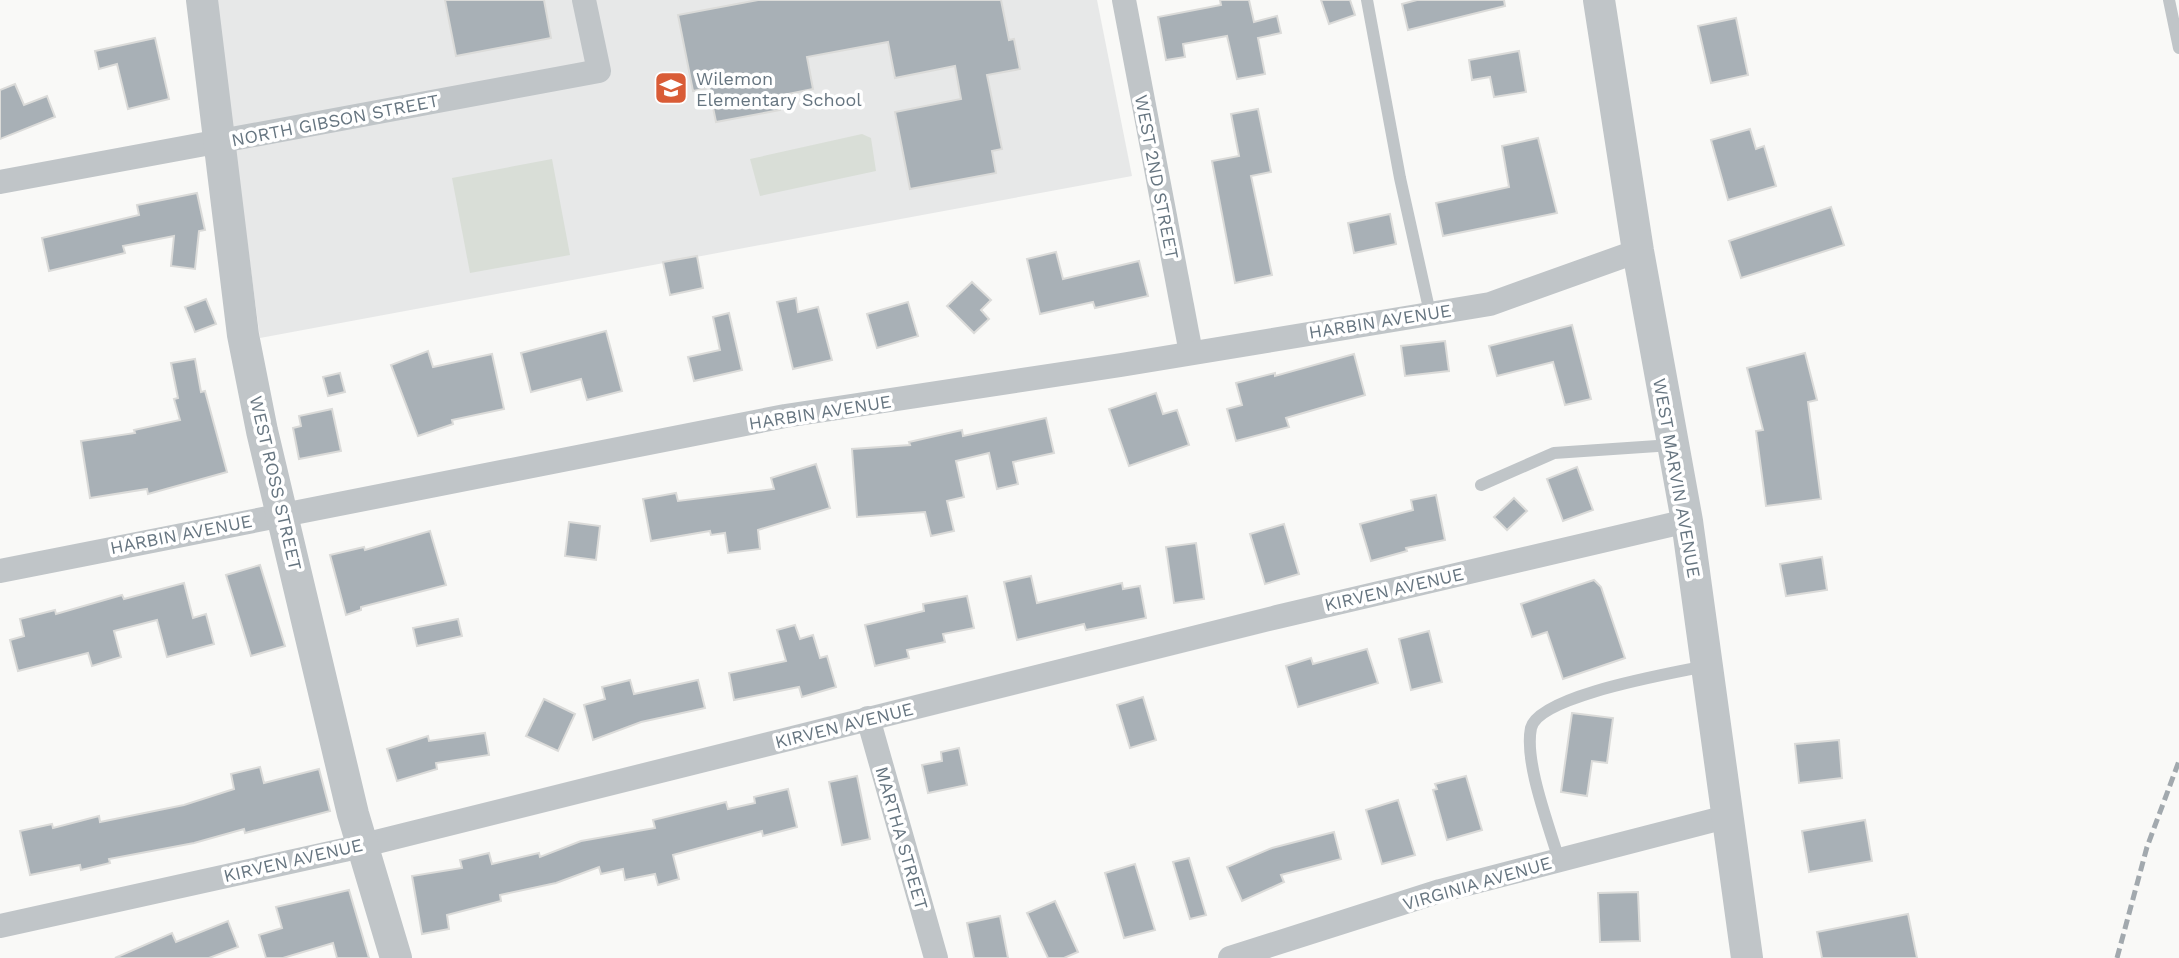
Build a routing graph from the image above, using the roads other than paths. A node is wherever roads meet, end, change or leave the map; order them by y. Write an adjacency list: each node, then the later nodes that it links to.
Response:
1 (202, 0): 8 (street, WEST ROSS STREET)
2 (584, 0): 8 (street, NORTH GIBSON STREET)
3 (1124, 0): 12 (street, WEST 2ND STREET)
4 (1367, 0): 11 (lane)
5 (1599, 0): 10 (street, WEST MARVIN AVENUE)
6 (2169, 0): 7 (lane)
7 (2179, 48)
8 (219, 142): 9 (street, NORTH GIBSON STREET); 15 (street, WEST ROSS STREET)
9 (0, 183)
10 (1638, 251): 11 (street, HARBIN AVENUE); 13 (street, WEST MARVIN AVENUE)
11 (1430, 313): 12 (street, HARBIN AVENUE)
12 (1191, 353): 15 (street, HARBIN AVENUE)
13 (1673, 445): 14 (lane); 16 (street, WEST MARVIN AVENUE)
14 (1481, 485)
15 (282, 513): 17 (street, HARBIN AVENUE); 21 (street, WEST ROSS STREET)
16 (1687, 521): 18 (street, WEST MARVIN AVENUE); 19 (street, KIRVEN AVENUE)
17 (0, 571)
18 (1706, 666): 20 (street, WEST MARVIN AVENUE); 22 (lane)
19 (868, 718): 21 (street, KIRVEN AVENUE); 25 (street, MARTHA STREET)
20 (1726, 817): 22 (street, VIRGINIA AVENUE); 27 (street, WEST MARVIN AVENUE)
21 (362, 845): 23 (street, KIRVEN AVENUE); 24 (street, WEST ROSS STREET)
22 (1559, 860): 26 (street, VIRGINIA AVENUE)
23 (0, 926)
24 (396, 958)
25 (936, 958)
26 (1230, 958)
27 (1747, 958)

